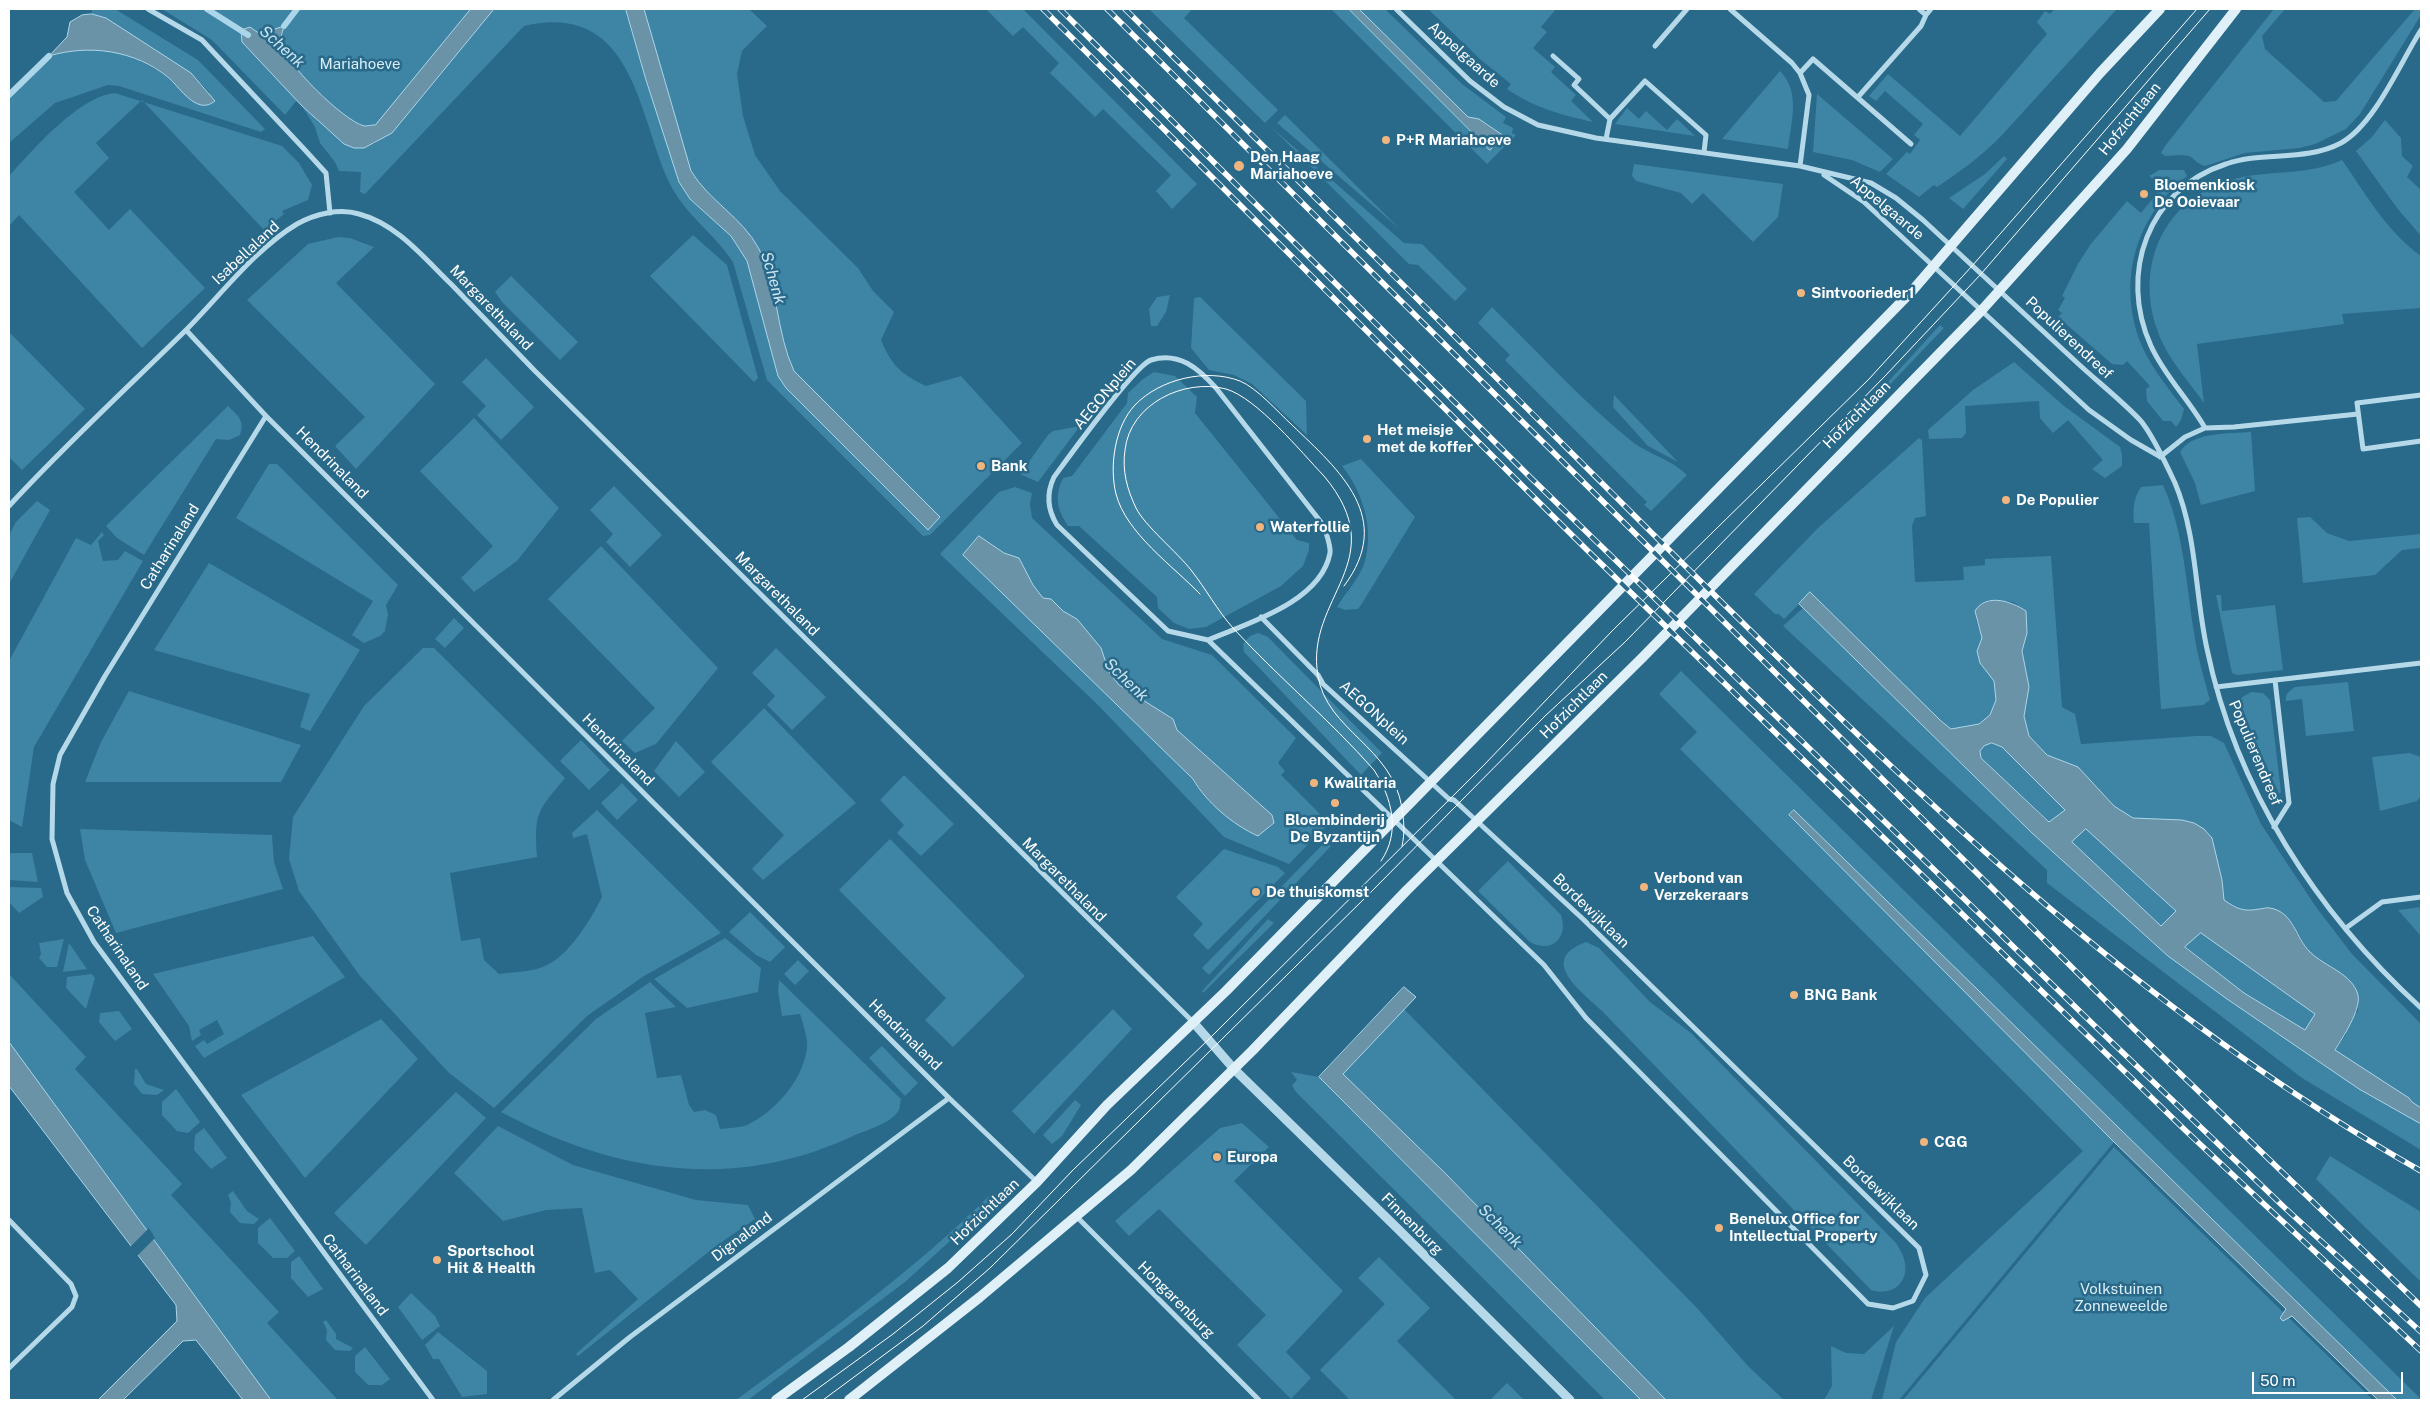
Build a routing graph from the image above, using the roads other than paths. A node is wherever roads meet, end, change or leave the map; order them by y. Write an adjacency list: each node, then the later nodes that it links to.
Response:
1 (148, 9): 21 (street)
2 (1396, 9): 16 (street, Appelgaarde)
3 (1687, 9): 11 (street)
4 (1730, 9): 13 (street)
5 (1919, 9): 9 (street)
6 (1931, 9): 9 (street)
7 (2160, 9): 22 (main road, Hofzichtlaan)
8 (2236, 9): 24 (main road, Hofzichtlaan)
9 (1926, 15): 14 (street)
10 (2421, 30): 30 (street)
11 (1655, 46)
12 (1553, 56): 15 (street)
13 (1800, 73): 14 (street); 19 (street)
14 (1858, 97): 17 (street)
15 (1610, 119): 16 (street); 18 (street)
16 (1606, 139): 18 (street, Appelgaarde)
17 (1911, 144)
18 (1704, 152): 19 (street, Appelgaarde)
19 (1800, 166): 20 (street, Appelgaarde)
20 (1822, 173): 22 (street, Appelgaarde); 23 (street, Appelgaarde)
21 (330, 213): 26 (street, Isabellaland); 47 (street, Margarethaland)
22 (1950, 245): 23 (main road, Hofzichtlaan); 24 (street, Populierendreef)
23 (1933, 265): 25 (street); 39 (main road, Hofzichtlaan)
24 (1999, 291): 25 (main road, Hofzichtlaan); 32 (street, Populierendreef)
25 (1981, 311): 32 (street); 41 (main road, Hofzichtlaan)
26 (186, 330): 29 (street, Hendrinaland); 33 (street, Isabellaland)
27 (2421, 395): 28 (street)
28 (2358, 414): 30 (street); 31 (street)
29 (266, 416): 49 (street, Hendrinaland); 54 (street, Catharinaland)
30 (2205, 428): 32 (street)
31 (2421, 441)
32 (2160, 457): 38 (street, Populierendreef)
33 (9, 506)
34 (1261, 617): 35 (street, AEGONplein); 35 (street, AEGONplein); 39 (street, AEGONplein)
35 (1208, 640): 40 (street)
36 (2421, 663): 37 (street, Populierendreef)
37 (2275, 680): 38 (street, Populierendreef); 42 (street, Populierendreef)
38 (2216, 687): 42 (street, Populierendreef)
39 (1432, 782): 40 (main road, Hofzichtlaan); 41 (street)
40 (1395, 819): 43 (street); 47 (main road, Hofzichtlaan)
41 (1476, 823): 43 (main road, Hofzichtlaan); 43 (street, Bordewijklaan)
42 (2274, 826): 45 (street, Populierendreef)
43 (1438, 860): 48 (main road, Hofzichtlaan)
44 (2421, 897): 45 (street)
45 (2346, 928): 46 (street, Populierendreef)
46 (2421, 1008)
47 (1192, 1022): 48 (street); 50 (main road, Hofzichtlaan)
48 (1234, 1069): 51 (main road, Hofzichtlaan); 59 (street, Finnenburg)
49 (949, 1098): 50 (street, Hendrinaland); 55 (street, Dignaland)
50 (1037, 1182): 56 (main road, Hofzichtlaan)
51 (1076, 1216): 57 (main road, Hofzichtlaan); 58 (street, Hongarenburg)
52 (9, 1220): 53 (street)
53 (9, 1368)
54 (433, 1400)
55 (553, 1400)
56 (776, 1400)
57 (848, 1400)
58 (1259, 1400)
59 (1570, 1400)

